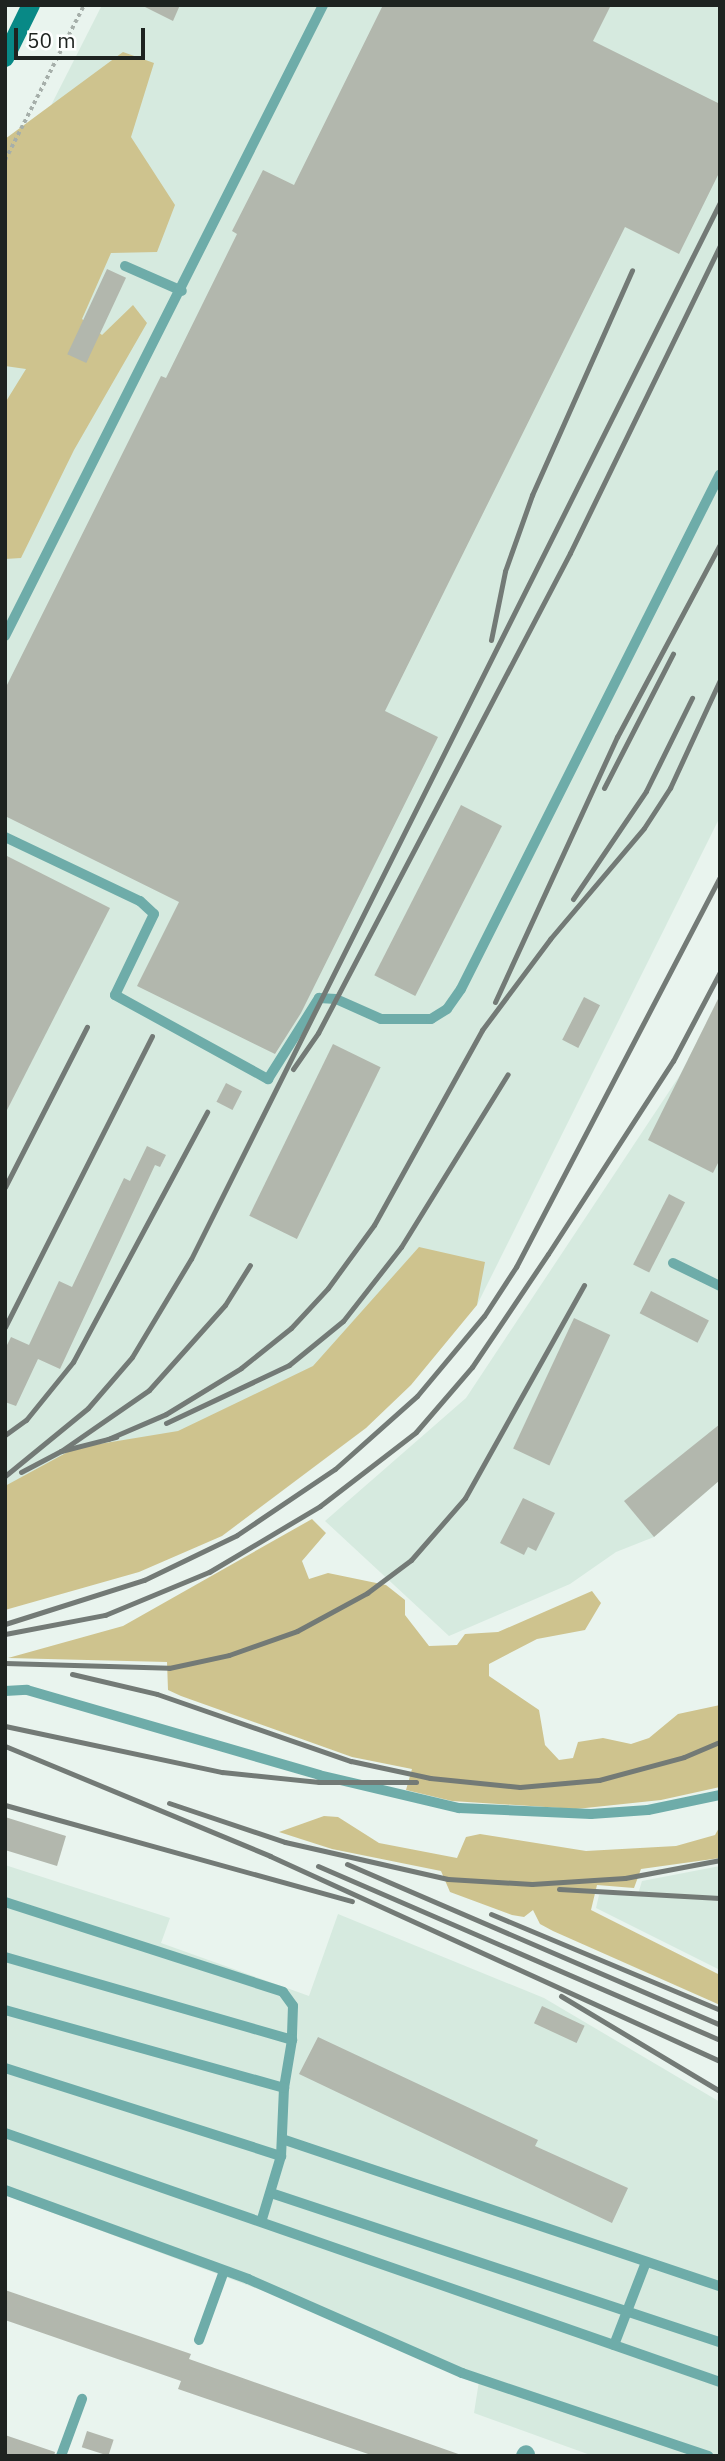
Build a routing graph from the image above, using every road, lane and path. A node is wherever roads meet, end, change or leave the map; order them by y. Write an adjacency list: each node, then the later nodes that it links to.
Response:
1 (31, 5): 4 (main road)
2 (84, 5): 5 (path)
3 (323, 5): 7 (lane)
4 (5, 58)
5 (5, 160)
6 (125, 266): 7 (lane)
7 (182, 291): 9 (lane)
8 (720, 474): 10 (lane)
9 (5, 636)
10 (5, 836)
11 (673, 1263): 12 (lane)
12 (720, 1286)
13 (5, 1691): 14 (lane)
14 (720, 1795)
15 (5, 1902): 18 (lane)
16 (5, 1957): 18 (lane)
17 (5, 2011): 20 (lane)
18 (292, 2040): 20 (lane)
19 (5, 2068): 23 (lane)
20 (284, 2088): 22 (lane)
21 (5, 2133): 26 (lane)
22 (282, 2139): 23 (lane); 27 (lane)
23 (281, 2156): 25 (lane)
24 (5, 2190): 28 (lane)
25 (271, 2193): 26 (lane); 30 (lane)
26 (262, 2219): 33 (lane)
27 (646, 2262): 29 (lane); 30 (lane)
28 (224, 2271): 31 (lane); 37 (lane)
29 (719, 2284)
30 (629, 2310): 32 (lane); 33 (lane)
31 (199, 2340)
32 (720, 2342)
33 (614, 2345): 34 (lane)
34 (720, 2382)
35 (82, 2399): 36 (lane)
36 (61, 2456)
37 (708, 2456)

